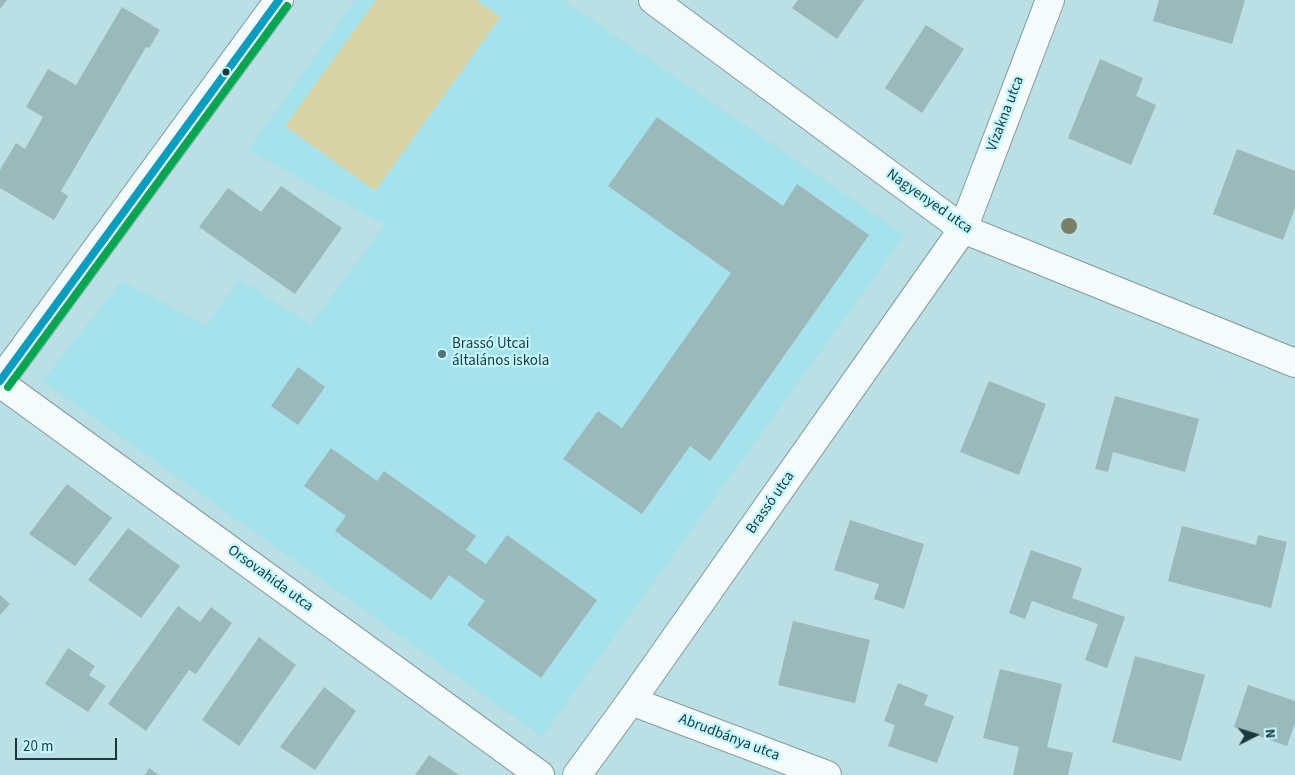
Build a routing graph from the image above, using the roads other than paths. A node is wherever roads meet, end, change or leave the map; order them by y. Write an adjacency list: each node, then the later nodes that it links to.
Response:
1 (279, 0): 6 (street)
2 (653, 0): 4 (street, Nagyenyed utca)
3 (1050, 0): 4 (street, Vízakna utca)
4 (963, 229): 5 (street, Nagyenyed utca); 7 (street, Brassó utca)
5 (1295, 363)
6 (0, 382): 8 (street, Orsovahida utca)
7 (631, 701): 9 (street, Brassó utca); 10 (street, Abrudbánya utca)
8 (540, 775)
9 (577, 775)
10 (826, 775)

